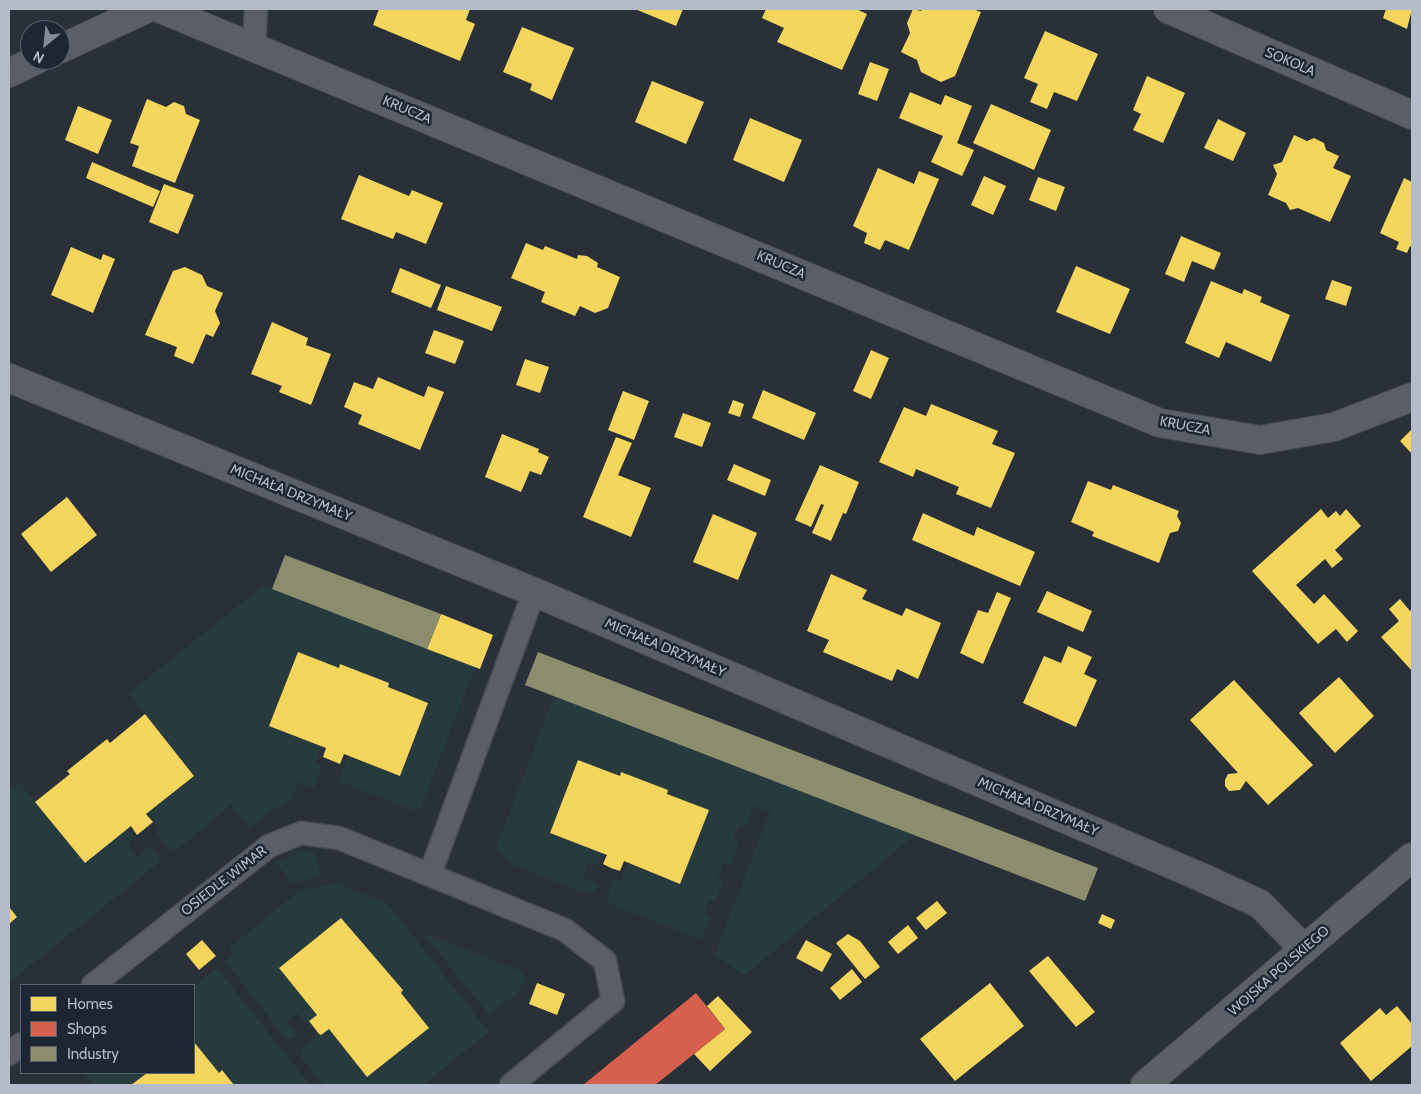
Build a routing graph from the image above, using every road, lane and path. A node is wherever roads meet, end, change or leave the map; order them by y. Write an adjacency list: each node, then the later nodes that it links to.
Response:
1 (146, 9): 5 (street)
2 (161, 9): 6 (street, KRUCZA)
3 (256, 9): 6 (lane)
4 (1168, 9): 7 (street, SOKOLA)
5 (70, 44)
6 (254, 46): 9 (street, KRUCZA)
7 (1412, 115)
8 (9, 378): 10 (street, MICHAŁA DRZYMAŁY)
9 (1412, 396)
10 (534, 592): 12 (lane); 13 (street, MICHAŁA DRZYMAŁY)
11 (1412, 857): 13 (main road, WOJSKA POLSKIEGO)
12 (430, 874): 14 (lane, OSIEDLE WIMAR); 17 (lane, OSIEDLE WIMAR)
13 (1304, 949): 18 (main road, WOJSKA POLSKIEGO)
14 (94, 984)
15 (20, 1045): 16 (lane)
16 (9, 1054)
17 (511, 1085)
18 (1145, 1085)

